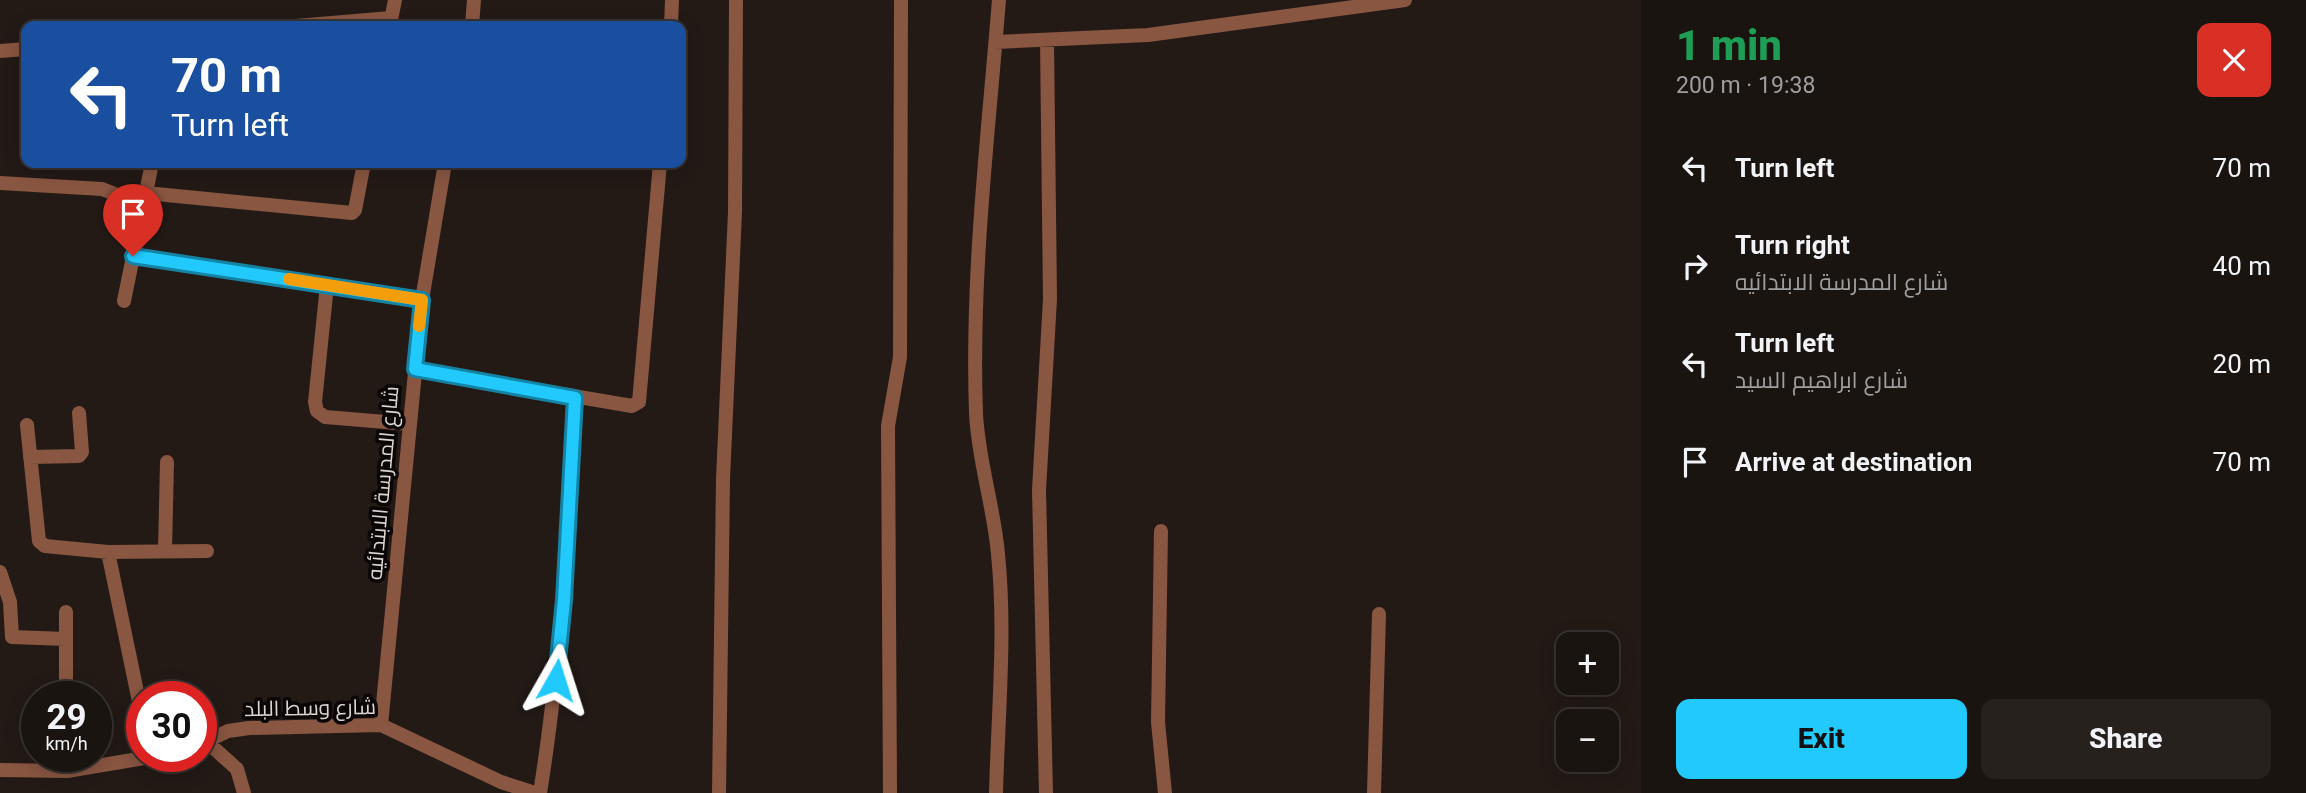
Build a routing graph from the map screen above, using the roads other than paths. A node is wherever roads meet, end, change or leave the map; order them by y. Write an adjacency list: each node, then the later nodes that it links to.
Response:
1 (395, 0): 8 (street)
2 (474, 0): 9 (street)
3 (672, 0): 10 (street)
4 (736, 0): 49 (street)
5 (901, 0): 50 (street)
6 (999, 0): 12 (street)
7 (1405, 0): 11 (street)
8 (390, 21)
9 (472, 21)
10 (671, 21)
11 (1047, 40): 12 (street); 52 (street)
12 (996, 42): 51 (street)
13 (21, 49): 14 (street)
14 (0, 51)
15 (151, 168): 20 (street)
16 (363, 168): 20 (street)
17 (444, 168): 23 (street, شارع المدرسة الابتدائيه)
18 (660, 168): 26 (street)
19 (0, 183): 20 (street)
20 (145, 199): 21 (street)
21 (133, 256): 22 (street); 24 (street)
22 (327, 285): 23 (street); 28 (street)
23 (422, 300): 25 (street, شارع المدرسة الابتدائيه)
24 (124, 301)
25 (415, 369): 26 (street); 28 (street, شارع المدرسة الابتدائيه)
26 (575, 398): 48 (street)
27 (79, 413): 30 (street)
28 (410, 424): 42 (street, شارع المدرسة الابتدائيه)
29 (27, 425): 30 (street)
30 (30, 457): 35 (street)
31 (167, 462): 33 (street)
32 (1161, 531): 53 (street)
33 (165, 551): 34 (street); 35 (street)
34 (207, 551)
35 (108, 552): 41 (street)
36 (0, 572): 39 (street)
37 (66, 612): 39 (street)
38 (1379, 614): 54 (street)
39 (66, 639): 40 (street)
40 (66, 681)
41 (135, 681)
42 (381, 725): 43 (street, شارع وسط البلد); 48 (street, شارع وسط البلد)
43 (217, 738)
44 (217, 753): 47 (street)
45 (21, 768): 46 (street)
46 (0, 770)
47 (244, 793)
48 (537, 793)
49 (719, 793)
50 (890, 793)
51 (996, 793)
52 (1046, 793)
53 (1165, 793)
54 (1374, 793)

